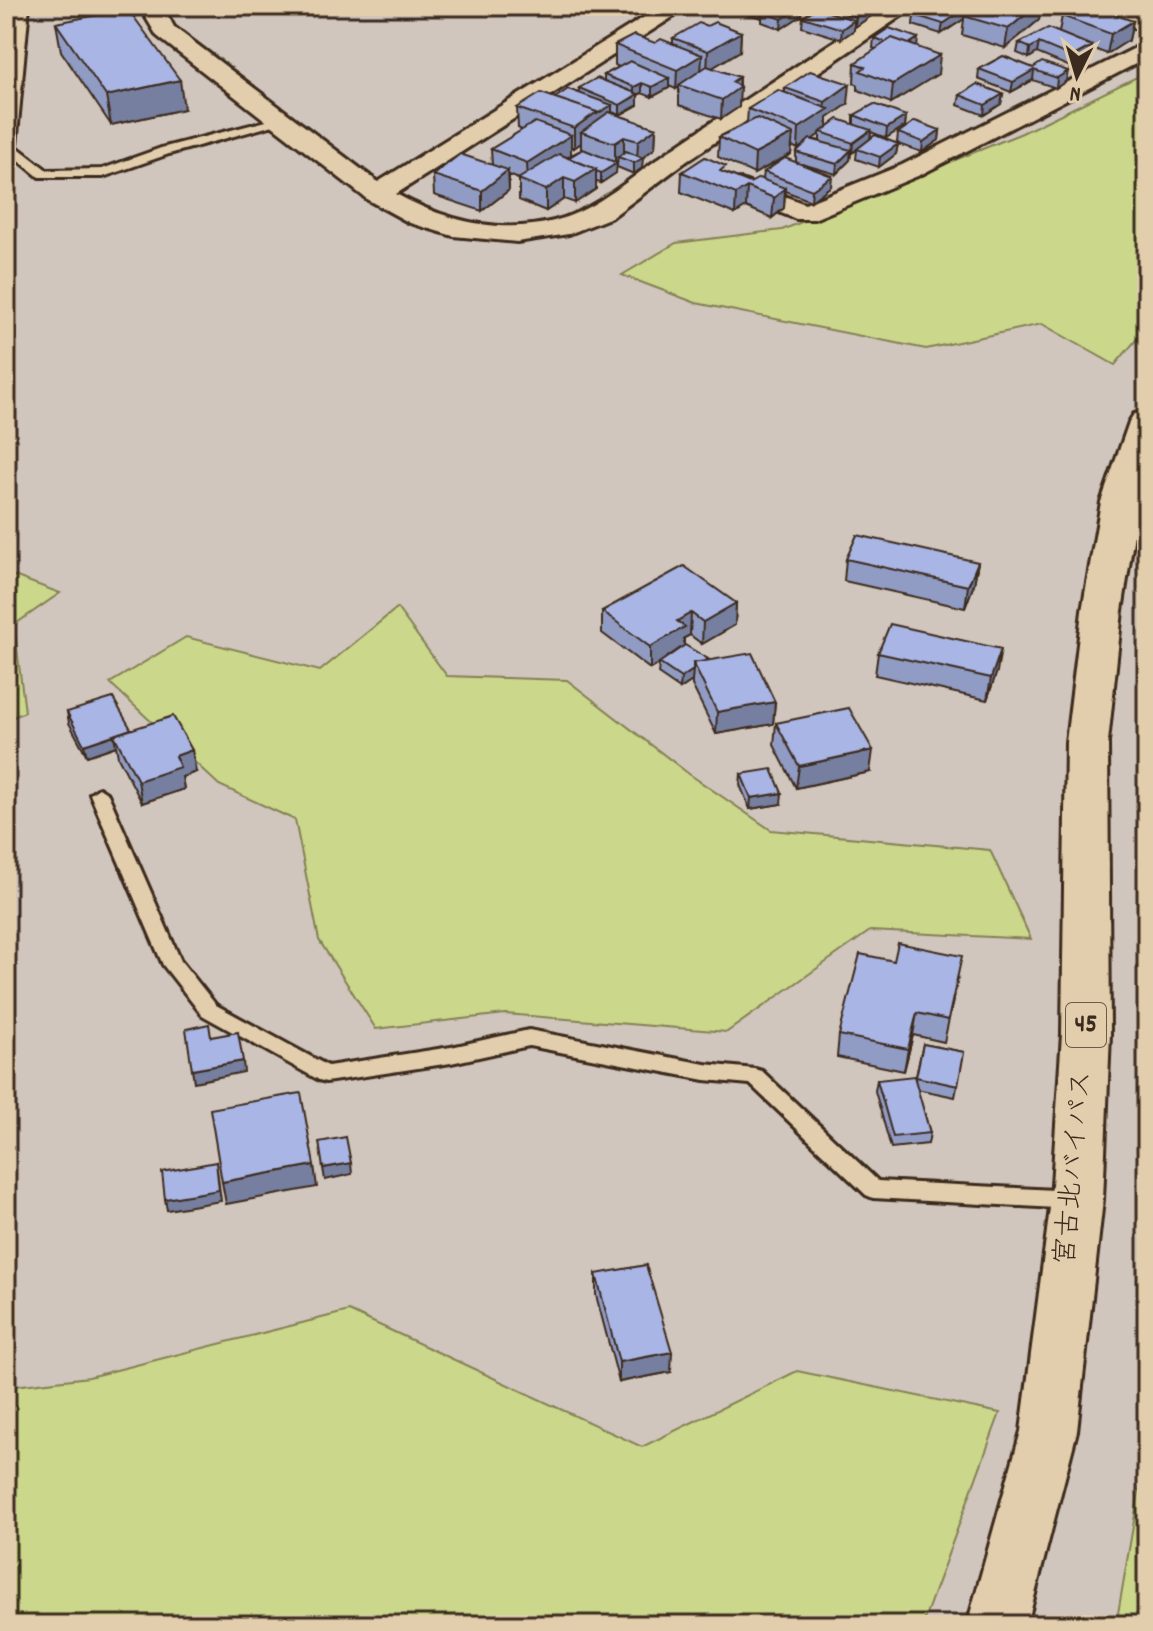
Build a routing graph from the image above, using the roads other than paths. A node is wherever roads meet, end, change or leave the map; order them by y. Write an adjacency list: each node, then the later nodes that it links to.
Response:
1 (23, 6): 8 (lane)
2 (151, 6): 8 (street)
3 (678, 6): 10 (street)
4 (904, 6): 9 (street)
5 (1085, 6): 6 (street)
6 (1147, 25)
7 (1147, 49): 9 (street)
8 (282, 121): 10 (street)
9 (675, 158): 10 (street)
10 (377, 194)
11 (1147, 422): 13 (highway, 宮古北バイパス / 45)
12 (99, 794): 13 (lane)
13 (1077, 1200): 14 (highway, 宮古北バイパス / 45)
14 (997, 1625)

